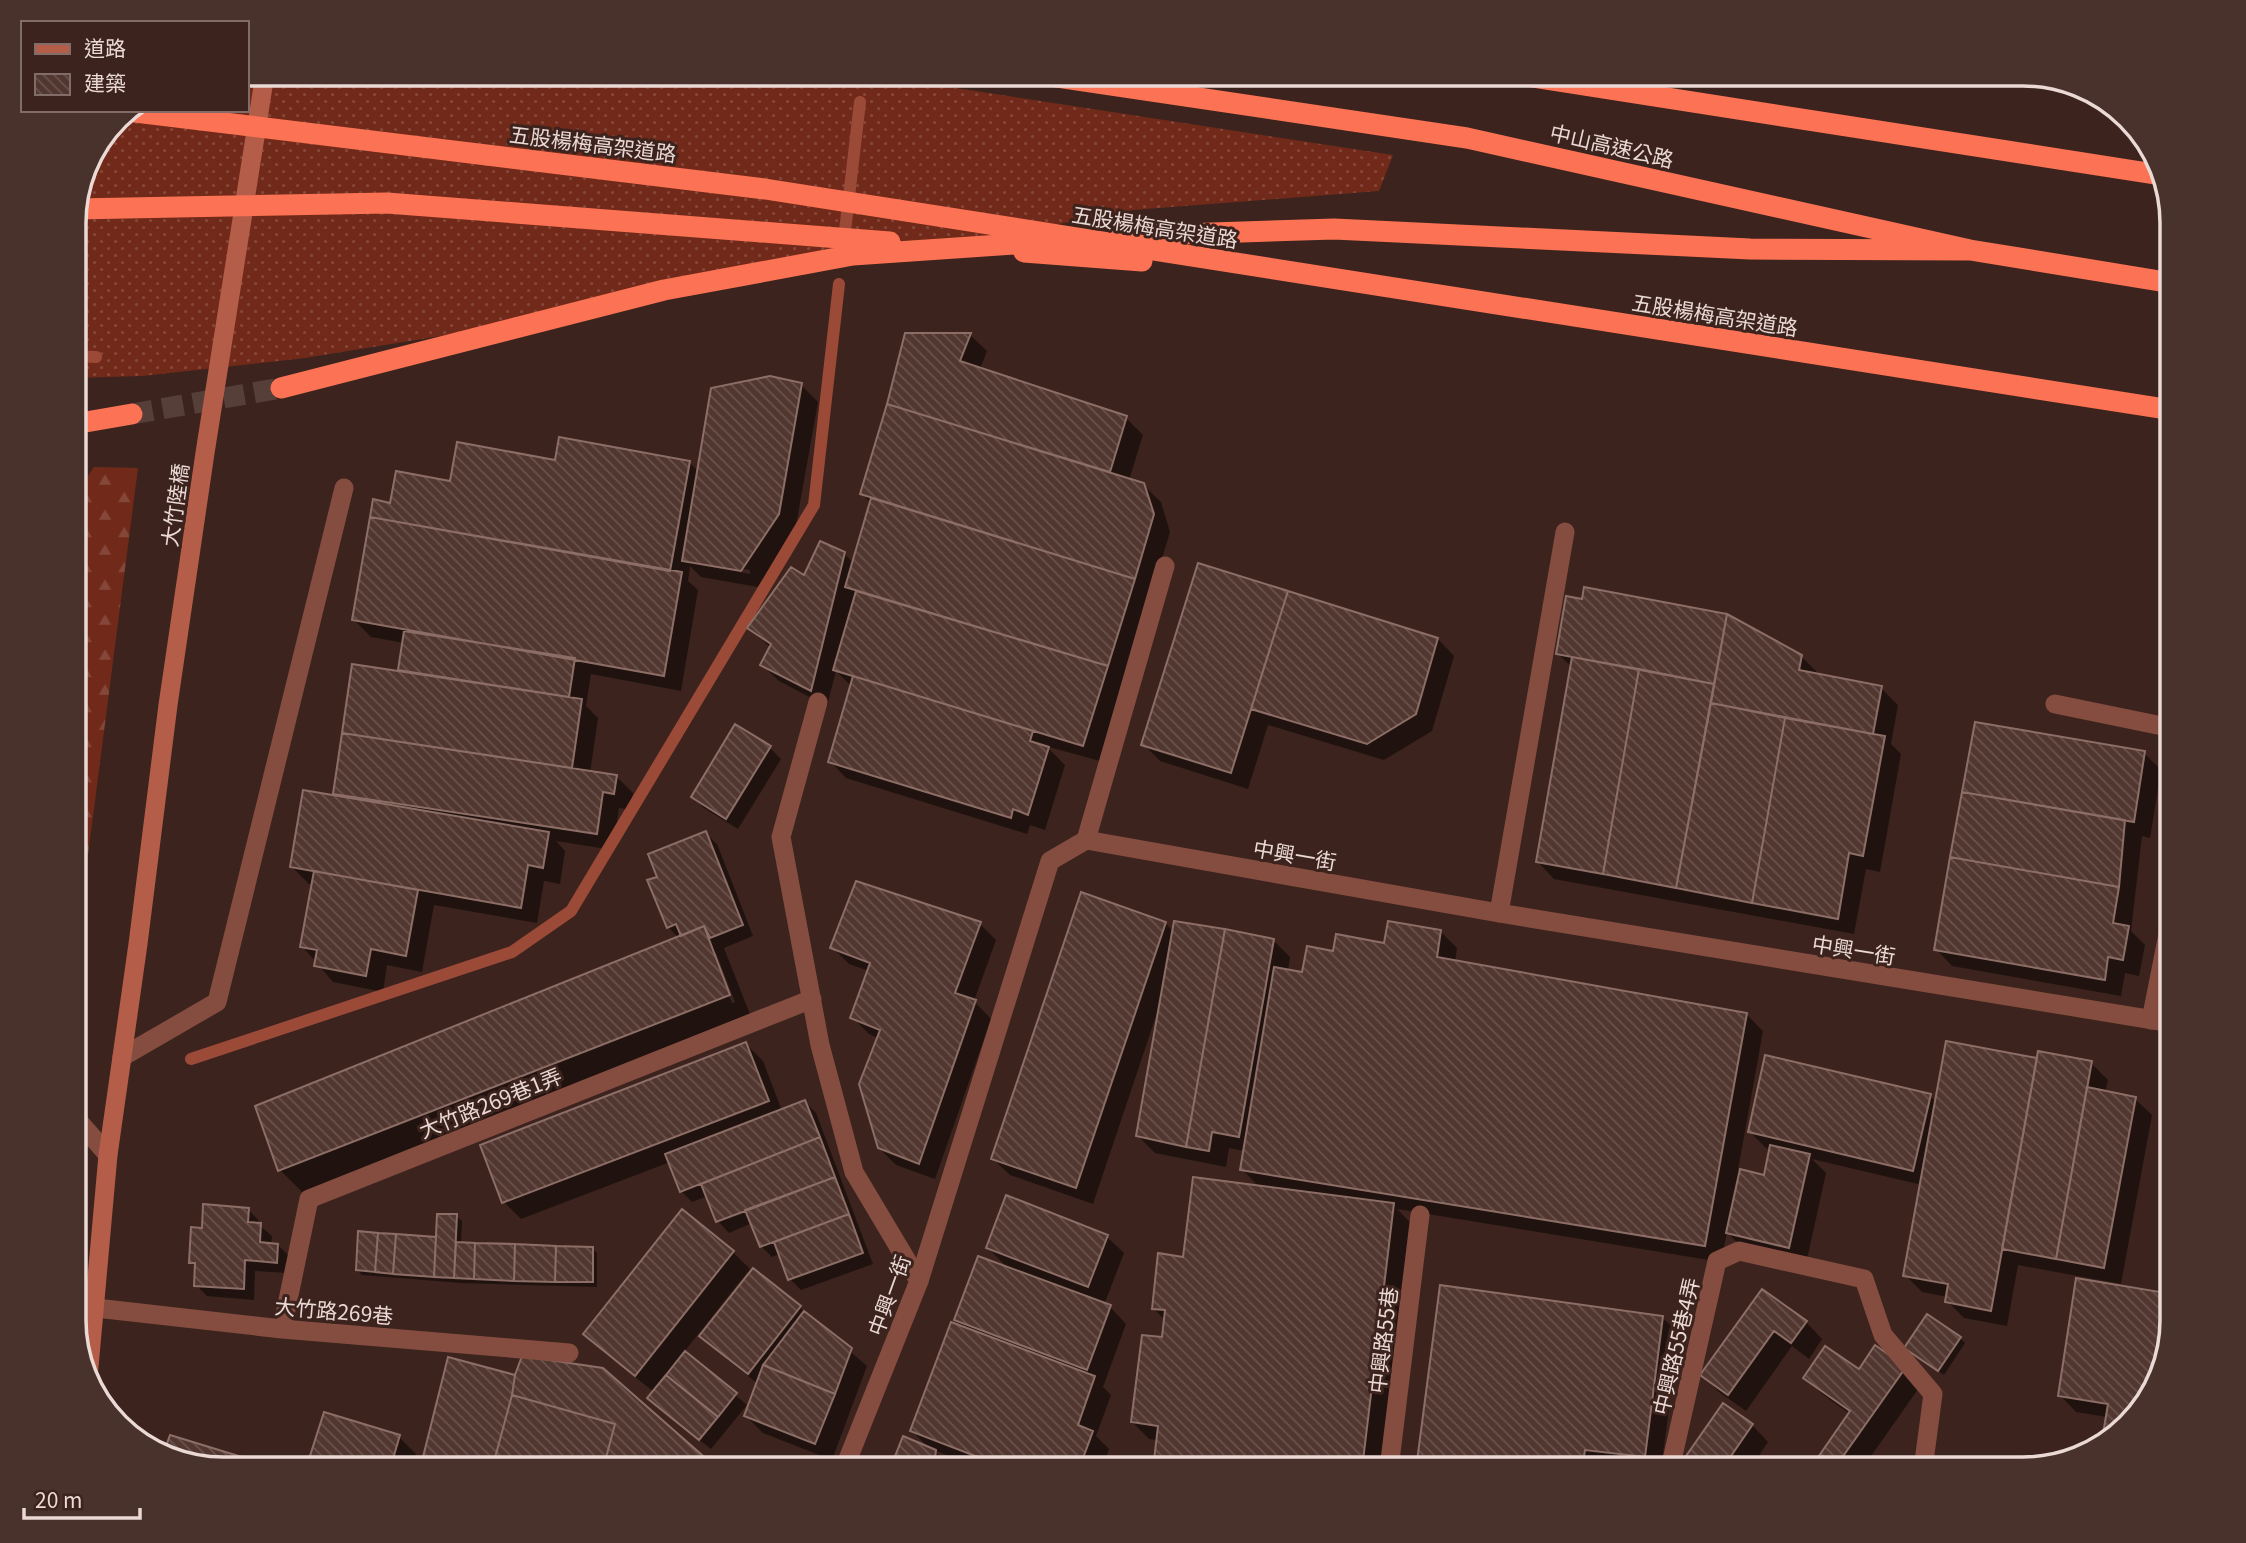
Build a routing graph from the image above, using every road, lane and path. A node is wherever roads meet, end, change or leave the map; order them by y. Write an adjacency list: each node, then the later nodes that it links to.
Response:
1 (263, 86): 26 (main road, 大竹陸橋)
2 (1118, 86): 7 (highway, 中山高速公路)
3 (1590, 86): 5 (highway)
4 (141, 113): 8 (highway, 五股楊梅高架道路)
5 (2151, 173)
6 (87, 209): 8 (highway)
7 (1970, 250): 9 (highway, 中山高速公路); 10 (highway)
8 (1297, 273): 11 (highway, 五股楊梅高架道路)
9 (2160, 281)
10 (282, 388)
11 (2160, 409)
12 (132, 414): 13 (highway)
13 (86, 422)
14 (344, 488): 26 (street)
15 (1565, 532): 21 (street)
16 (1166, 566): 20 (street)
17 (818, 702): 23 (street)
18 (2055, 705): 19 (street)
19 (2160, 726)
20 (1086, 840): 21 (street, 中興一街); 30 (street, 中興一街)
21 (1499, 913): 24 (street, 中興一街)
22 (2160, 975): 24 (street)
23 (812, 999): 30 (street); 32 (street, 大竹路269巷1弄)
24 (2151, 1020): 25 (street, 中興一街)
25 (2160, 1021)
26 (122, 1057): 28 (main road, 大竹陸橋)
27 (86, 1130): 28 (street)
28 (108, 1155): 31 (main road, 大竹陸橋)
29 (1420, 1215): 36 (street, 中興路55巷)
30 (919, 1281): 35 (street, 中興一街)
31 (96, 1308): 32 (street, 大竹路269巷); 34 (main road, 大竹陸橋)
32 (282, 1329): 33 (street, 大竹路269巷)
33 (569, 1353)
34 (91, 1356)
35 (849, 1457)
36 (1390, 1457)
37 (1673, 1457): 38 (street, 中興路55巷4弄)
38 (1925, 1457)

